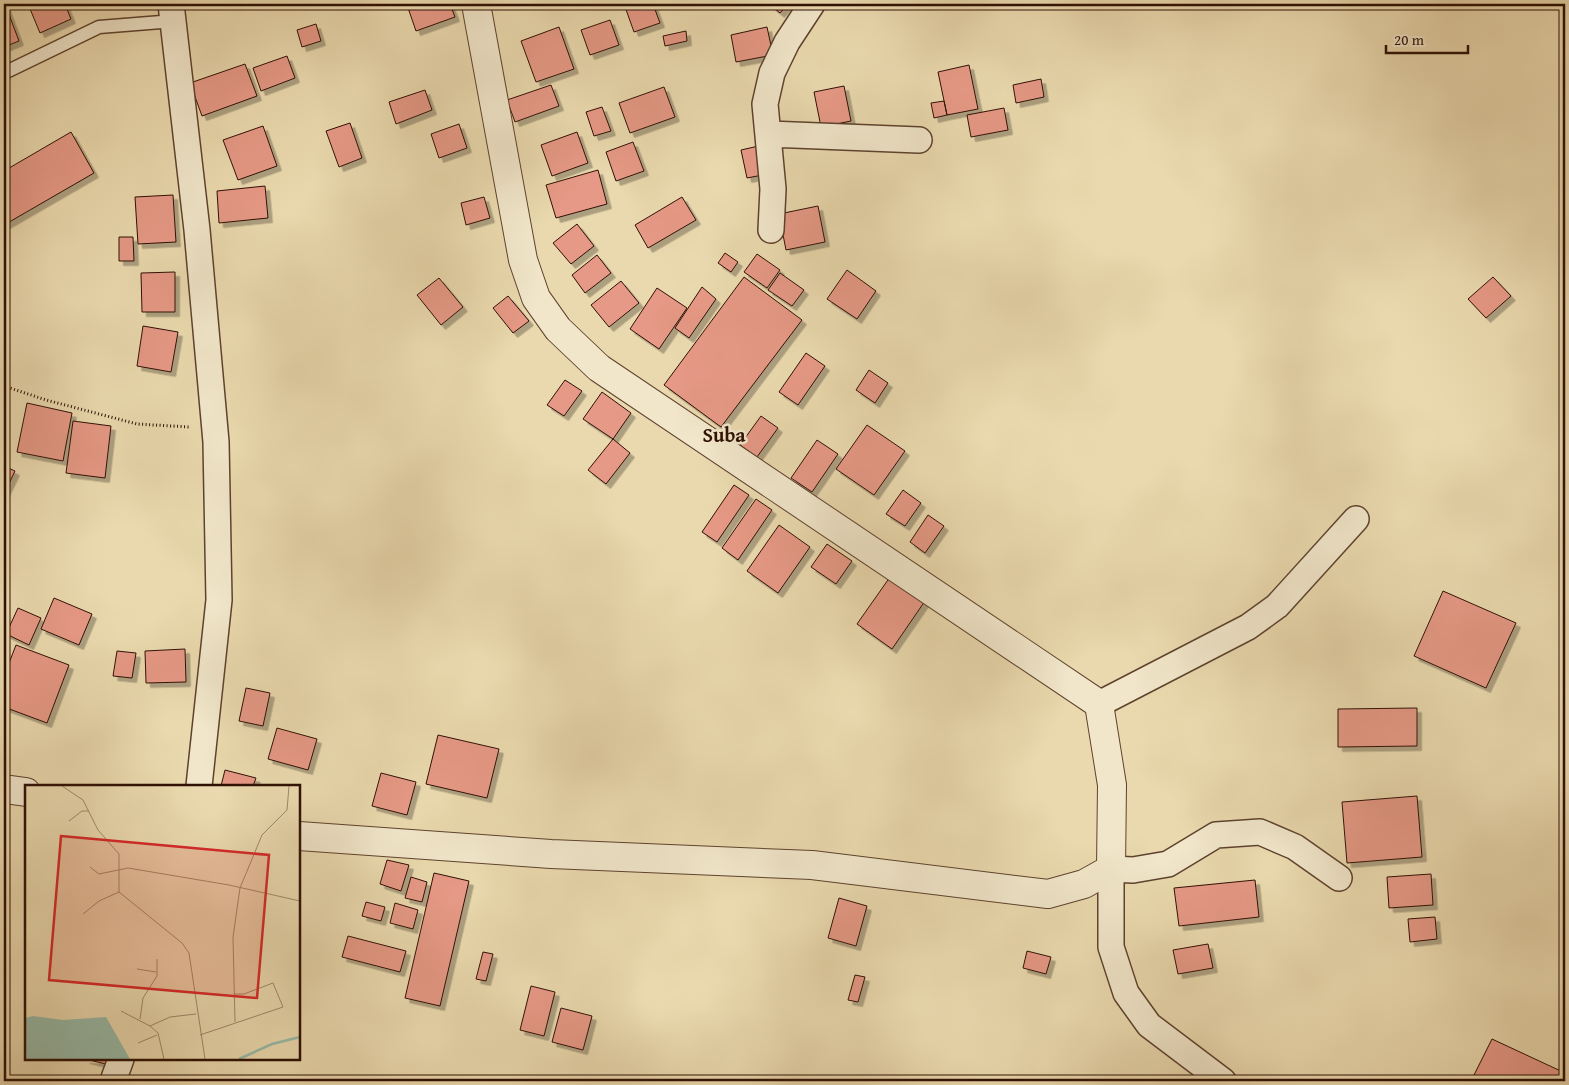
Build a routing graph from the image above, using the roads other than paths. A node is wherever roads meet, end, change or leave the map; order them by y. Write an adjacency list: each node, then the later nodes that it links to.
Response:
1 (476, 4): 9 (street)
2 (812, 4): 5 (street)
3 (172, 12): 4 (lane); 10 (street)
4 (4, 73)
5 (768, 134): 6 (street); 7 (street)
6 (919, 140)
7 (771, 230)
8 (1356, 520): 9 (street)
9 (1099, 704): 14 (street)
10 (199, 785)
11 (4, 789): 12 (street)
12 (25, 792)
13 (300, 836): 14 (street)
14 (1111, 869): 15 (street); 18 (street)
15 (1339, 878)
16 (121, 1060): 17 (street)
17 (113, 1081)
18 (1223, 1081)

